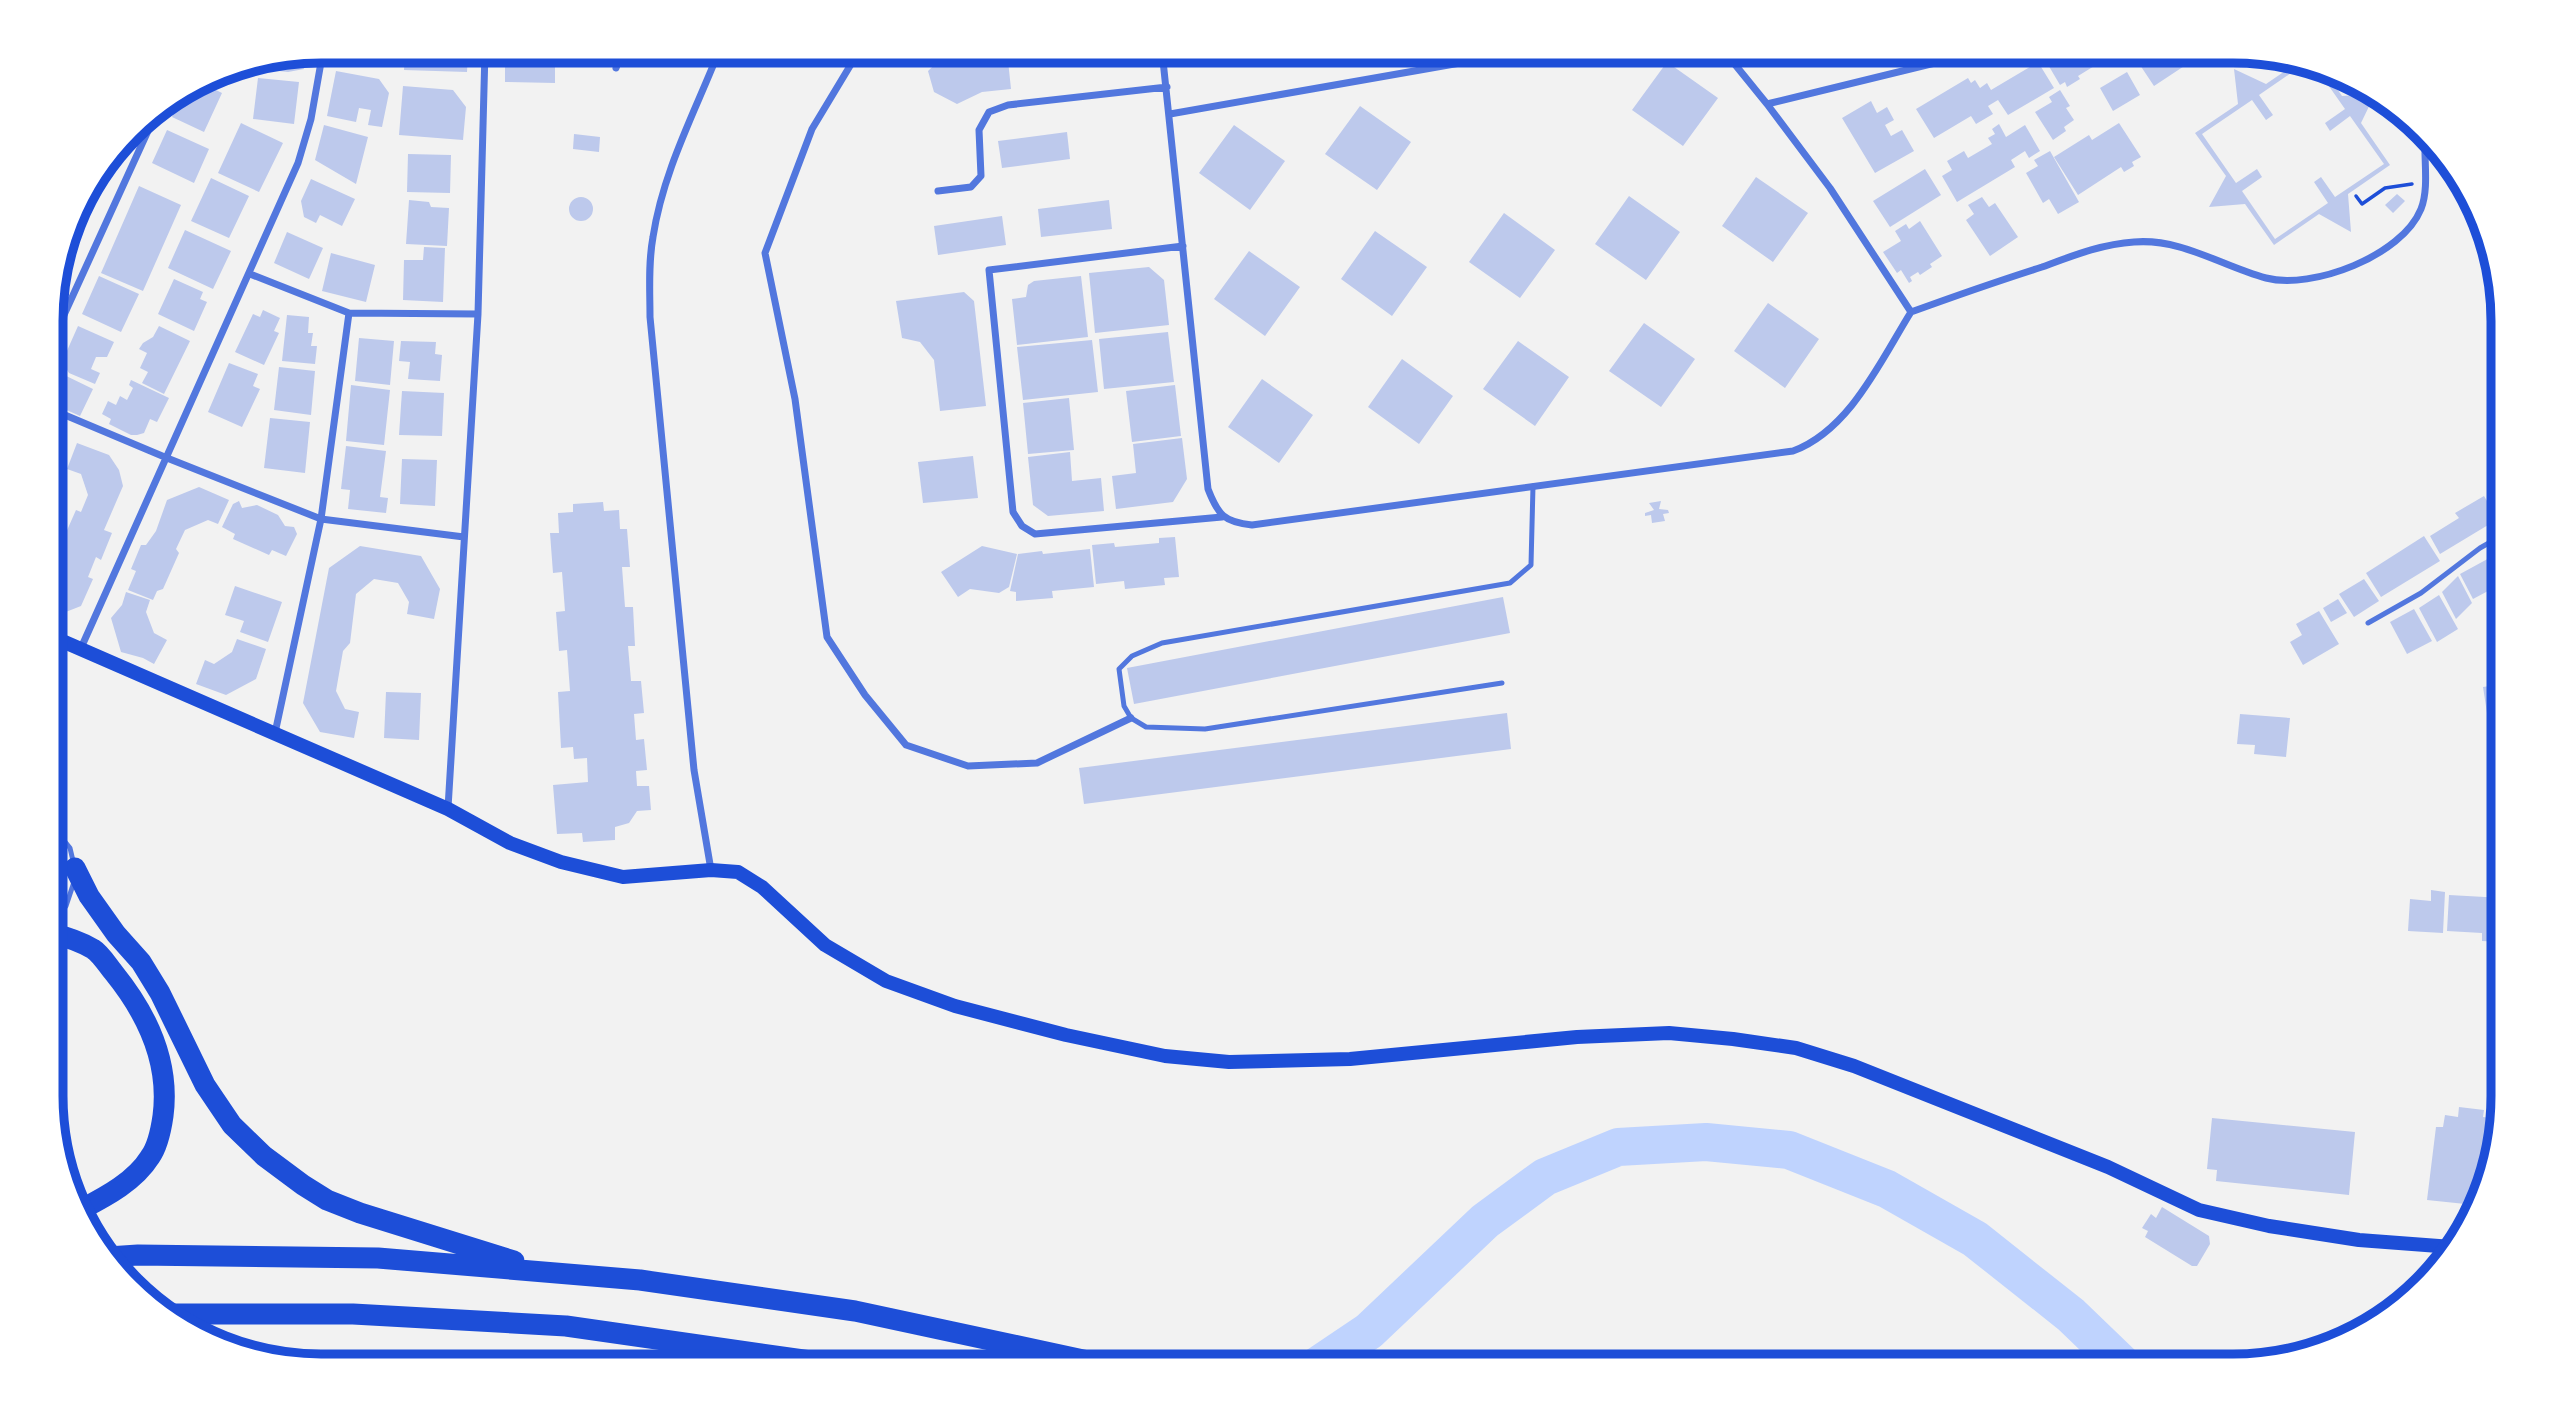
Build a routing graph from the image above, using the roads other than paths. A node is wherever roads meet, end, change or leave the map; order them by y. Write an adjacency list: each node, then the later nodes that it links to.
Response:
1 (321, 63): 18 (street)
2 (485, 63): 21 (street)
3 (618, 63): 10 (street)
4 (714, 63): 39 (street)
5 (852, 63): 34 (street)
6 (1164, 63): 11 (street)
7 (1460, 63): 13 (street)
8 (1734, 63): 12 (street)
9 (1935, 63): 12 (street)
10 (616, 68)
11 (1167, 87): 13 (street); 16 (street)
12 (1767, 104): 19 (street)
13 (1170, 114): 17 (street)
14 (148, 130): 22 (street)
15 (2425, 149): 19 (street)
16 (938, 191)
17 (1183, 246): 26 (street); 26 (street)
18 (250, 274): 20 (street); 24 (street)
19 (1911, 312): 25 (street)
20 (349, 313): 21 (street); 27 (street)
21 (478, 314): 28 (street)
22 (63, 316)
23 (63, 414): 24 (street)
24 (167, 458): 27 (street); 32 (street)
25 (1533, 486): 26 (street); 34 (lane)
26 (1222, 517)
27 (321, 519): 28 (street); 35 (street)
28 (464, 537): 36 (street)
29 (2491, 542): 30 (lane)
30 (2368, 624)
31 (63, 641): 32 (main road)
32 (81, 648): 35 (main road)
33 (1502, 683): 34 (lane)
34 (1130, 718)
35 (275, 733): 36 (main road)
36 (448, 809): 39 (main road)
37 (63, 839): 38 (lane)
38 (75, 869): 40 (lane); 45 (highway)
39 (710, 870): 43 (main road)
40 (63, 909)
41 (63, 936): 42 (highway)
42 (88, 1206)
43 (2442, 1246)
44 (119, 1256): 45 (highway)
45 (549, 1272): 48 (highway)
46 (184, 1314): 47 (highway)
47 (762, 1354)
48 (1061, 1354)

